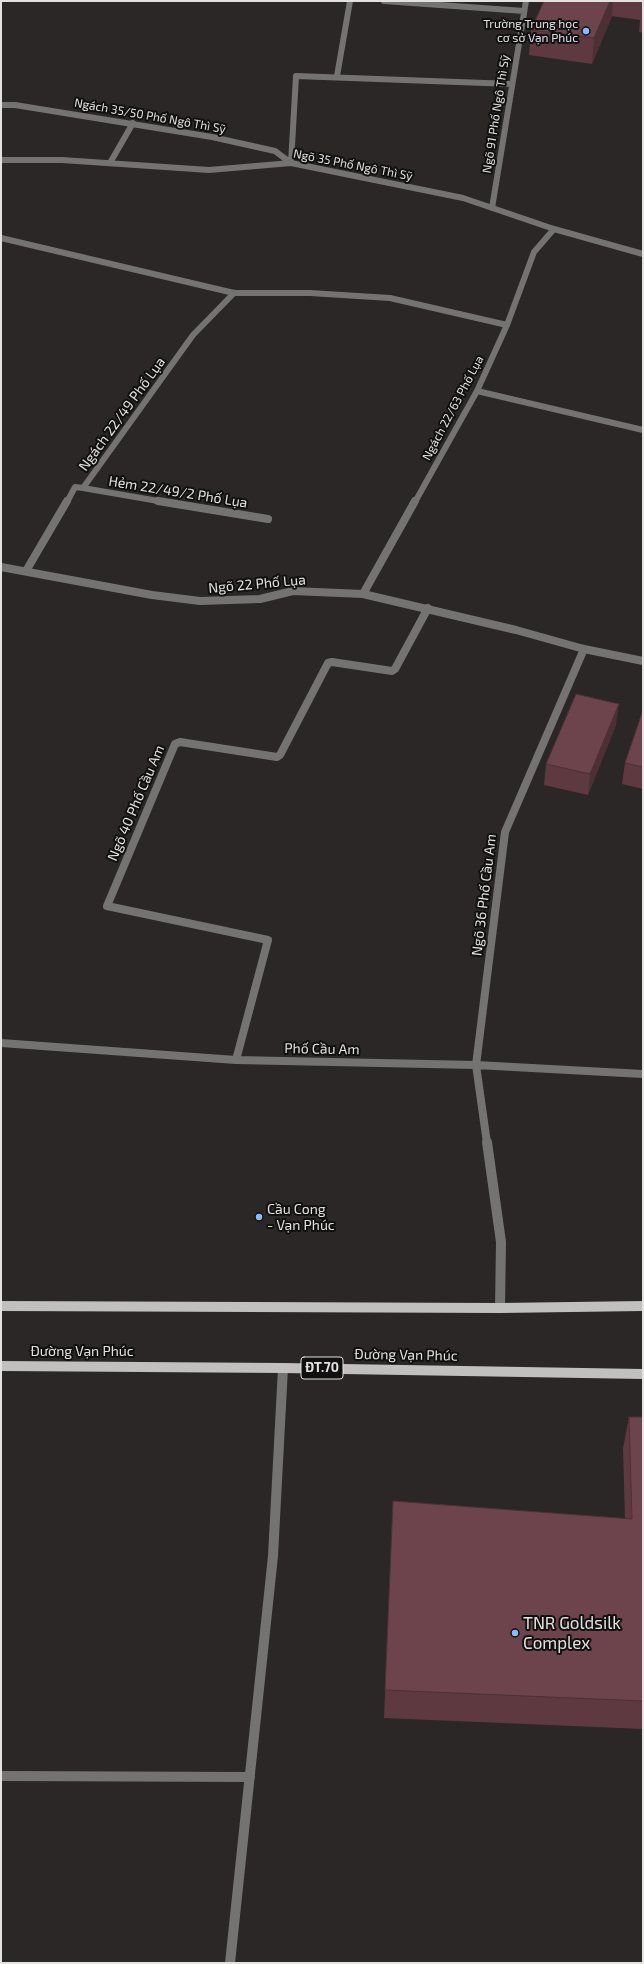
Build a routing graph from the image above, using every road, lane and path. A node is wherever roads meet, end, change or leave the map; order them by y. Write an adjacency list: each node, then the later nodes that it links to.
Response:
1 (350, 1): 5 (street)
2 (384, 1): 4 (street)
3 (526, 1): 4 (street, Ngõ 91 Phố Ngô Thì Sỹ)
4 (524, 11): 6 (street, Ngõ 91 Phố Ngô Thì Sỹ)
5 (337, 76): 6 (street); 11 (street)
6 (512, 84): 12 (street, Ngõ 91 Phố Ngô Thì Sỹ)
7 (1, 105): 8 (street, Ngách 35/50 Phố Ngô Thì Sỹ)
8 (133, 123): 10 (street); 11 (street, Ngách 35/50 Phố Ngô Thì Sỹ)
9 (1, 160): 10 (street, Ngõ 35 Phố Ngô Thì Sỹ)
10 (110, 163): 11 (street, Ngõ 35 Phố Ngô Thì Sỹ)
11 (291, 163): 12 (street, Ngõ 35 Phố Ngô Thì Sỹ)
12 (492, 208): 13 (street, Ngõ 35 Phố Ngô Thì Sỹ)
13 (554, 229): 15 (street, Ngõ 35 Phố Ngô Thì Sỹ); 17 (street, Ngách 22/63 Phố Lụa)
14 (1, 238): 16 (street)
15 (643, 254)
16 (234, 293): 17 (street); 20 (street, Ngách 22/49 Phố Lụa)
17 (507, 325): 18 (street, Ngách 22/63 Phố Lụa)
18 (477, 390): 19 (street); 24 (street, Ngách 22/63 Phố Lụa)
19 (643, 430)
20 (83, 488): 21 (street, Hẻm 22/49/2 Phố Lụa); 23 (street, Ngách 22/49 Phố Lụa)
21 (268, 519)
22 (1, 567): 23 (street, Ngõ 22 Phố Lụa)
23 (26, 570): 24 (street, Ngõ 22 Phố Lụa)
24 (363, 594): 25 (street, Ngõ 22 Phố Lụa)
25 (428, 608): 26 (street, Ngõ 22 Phố Lụa); 29 (street, Ngõ 40 Phố Cầu Am)
26 (584, 648): 27 (street, Ngõ 22 Phố Lụa); 30 (street, Ngõ 36 Phố Cầu Am)
27 (643, 661)
28 (1, 1043): 29 (street, Phố Cầu Am)
29 (236, 1060): 30 (street, Phố Cầu Am)
30 (476, 1065): 31 (street, Phố Cầu Am); 34 (street, Ngõ 36 Phố Cầu Am)
31 (643, 1074)
32 (1, 1306): 34 (main road)
33 (643, 1306): 34 (main road)
34 (500, 1308)
35 (1, 1366): 36 (main road, Đường Vạn Phúc / ĐT.70)
36 (283, 1368): 37 (main road, Đường Vạn Phúc / ĐT.70); 39 (street)
37 (643, 1374)
38 (1, 1776): 39 (street)
39 (250, 1777): 40 (street)
40 (230, 1963)

